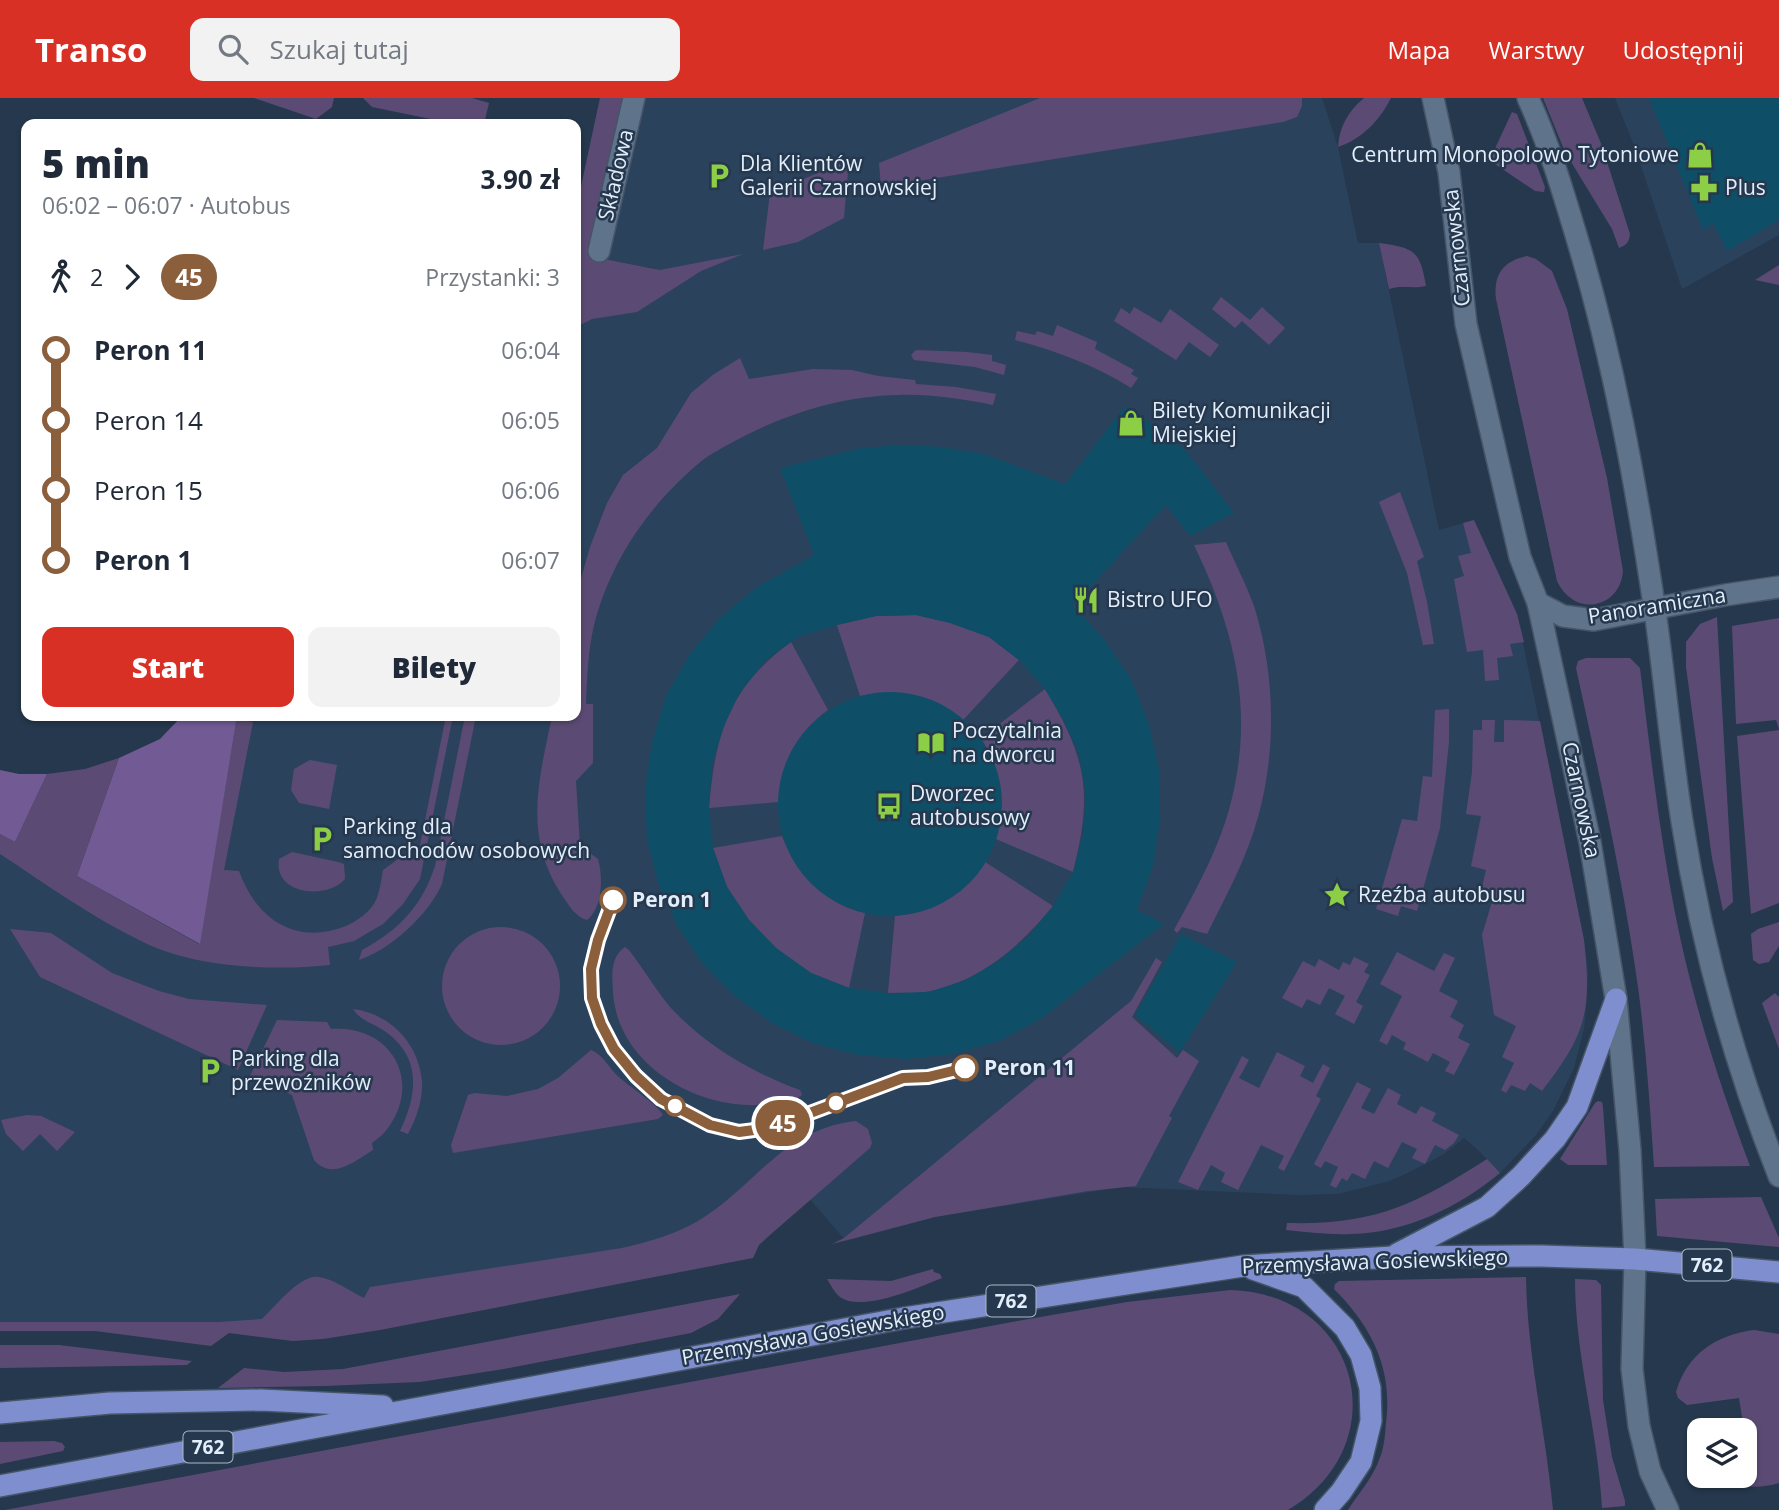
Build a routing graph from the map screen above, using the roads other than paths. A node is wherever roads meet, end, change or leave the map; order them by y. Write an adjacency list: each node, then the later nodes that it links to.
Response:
1 (634, 98): 4 (street, Składowa)
2 (1433, 98): 6 (street, Czarnowska)
3 (1528, 98): 7 (street)
4 (599, 251)
5 (1779, 587): 7 (street, Panoramiczna)
6 (1538, 603): 7 (street, Panoramiczna); 8 (street, Czarnowska)
7 (1654, 609): 9 (street)
8 (1616, 999): 10 (main road); 11 (street, Czarnowska)
9 (1779, 1176)
10 (1393, 1256): 11 (main road, Przemysława Gosiewskiego / 762); 12 (main road, Przemysława Gosiewskiego / 762)
11 (1635, 1259): 13 (main road, 762); 18 (street, Czarnowska)
12 (1243, 1266): 14 (main road, Przemysława Gosiewskiego / 762); 17 (main road)
13 (1779, 1272)
14 (416, 1408): 15 (main road); 16 (main road, Przemysława Gosiewskiego / 762)
15 (0, 1413)
16 (0, 1486)
17 (1325, 1510)
18 (1668, 1510)

